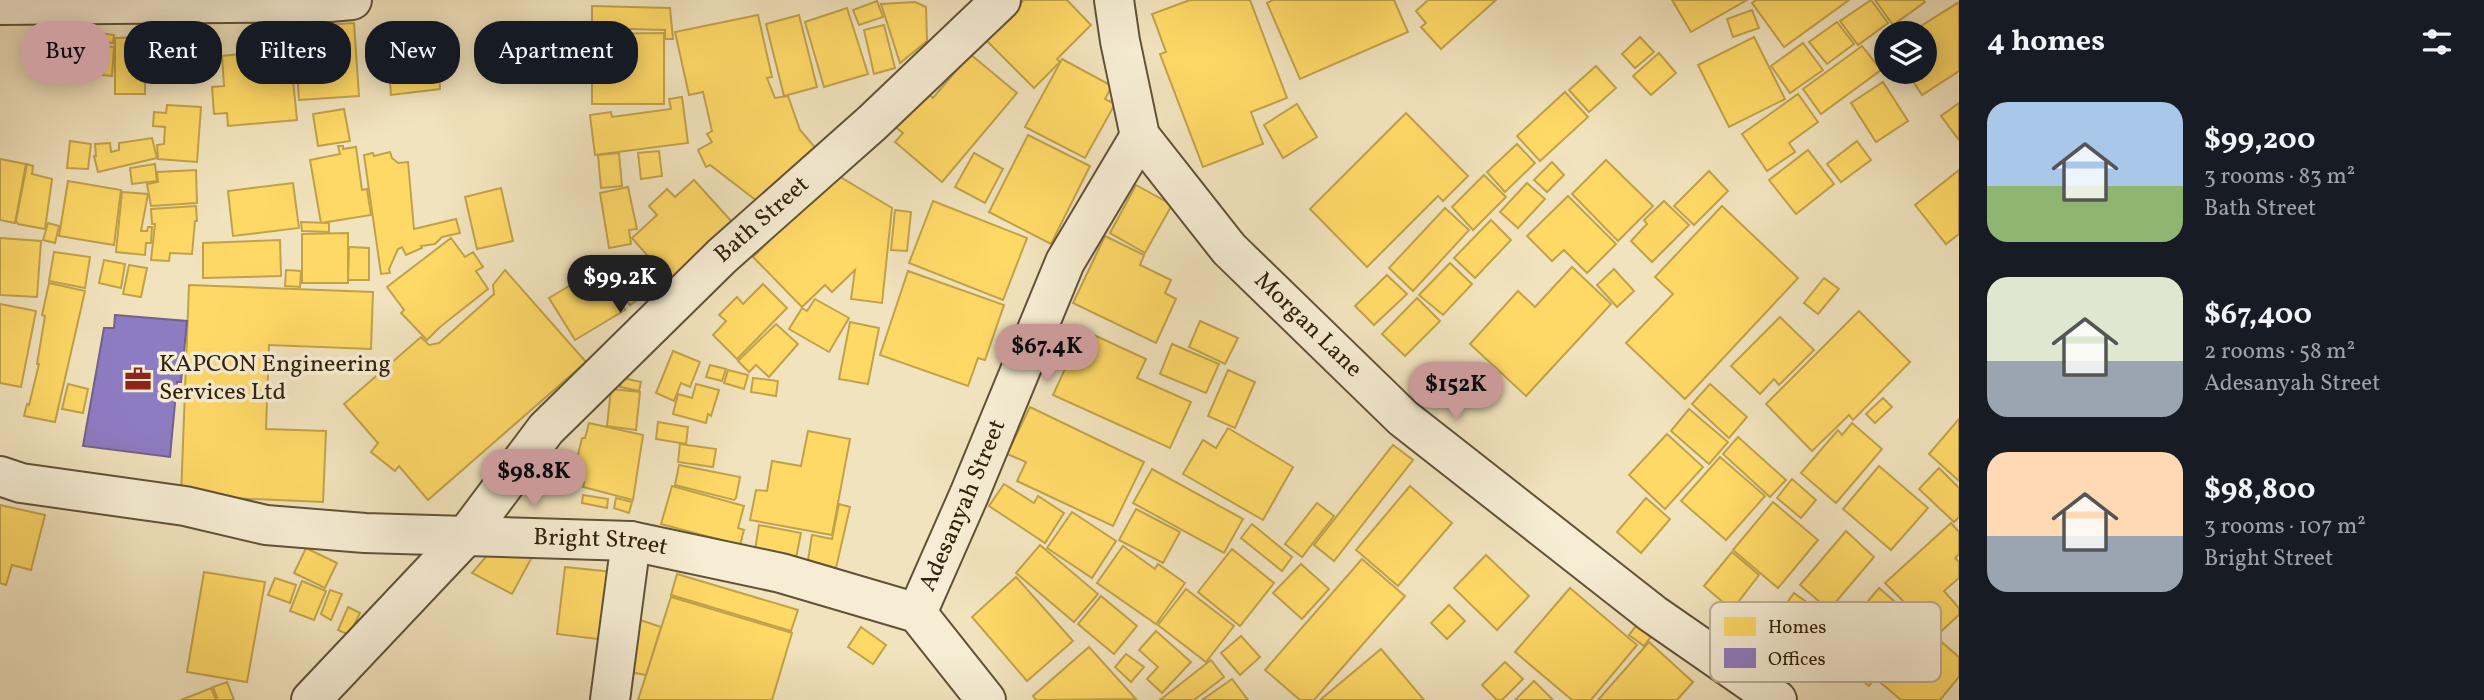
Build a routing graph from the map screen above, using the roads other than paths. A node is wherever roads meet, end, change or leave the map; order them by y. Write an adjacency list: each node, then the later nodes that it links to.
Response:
1 (352, 0): 4 (street)
2 (1001, 0): 7 (street, Bath Street)
3 (1114, 0): 5 (street, Morgan Lane)
4 (0, 5)
5 (1140, 136): 9 (street, Adesanyah Street); 10 (street, Morgan Lane)
6 (0, 476): 7 (street, Bright Street)
7 (465, 537): 8 (street, Bright Street); 12 (street, Bath Street)
8 (631, 541): 9 (street, Bright Street); 13 (street)
9 (917, 613): 14 (street)
10 (1710, 654)
11 (1751, 682): 15 (street, Morgan Lane)
12 (311, 700)
13 (610, 700)
14 (986, 700)
15 (1777, 700)

